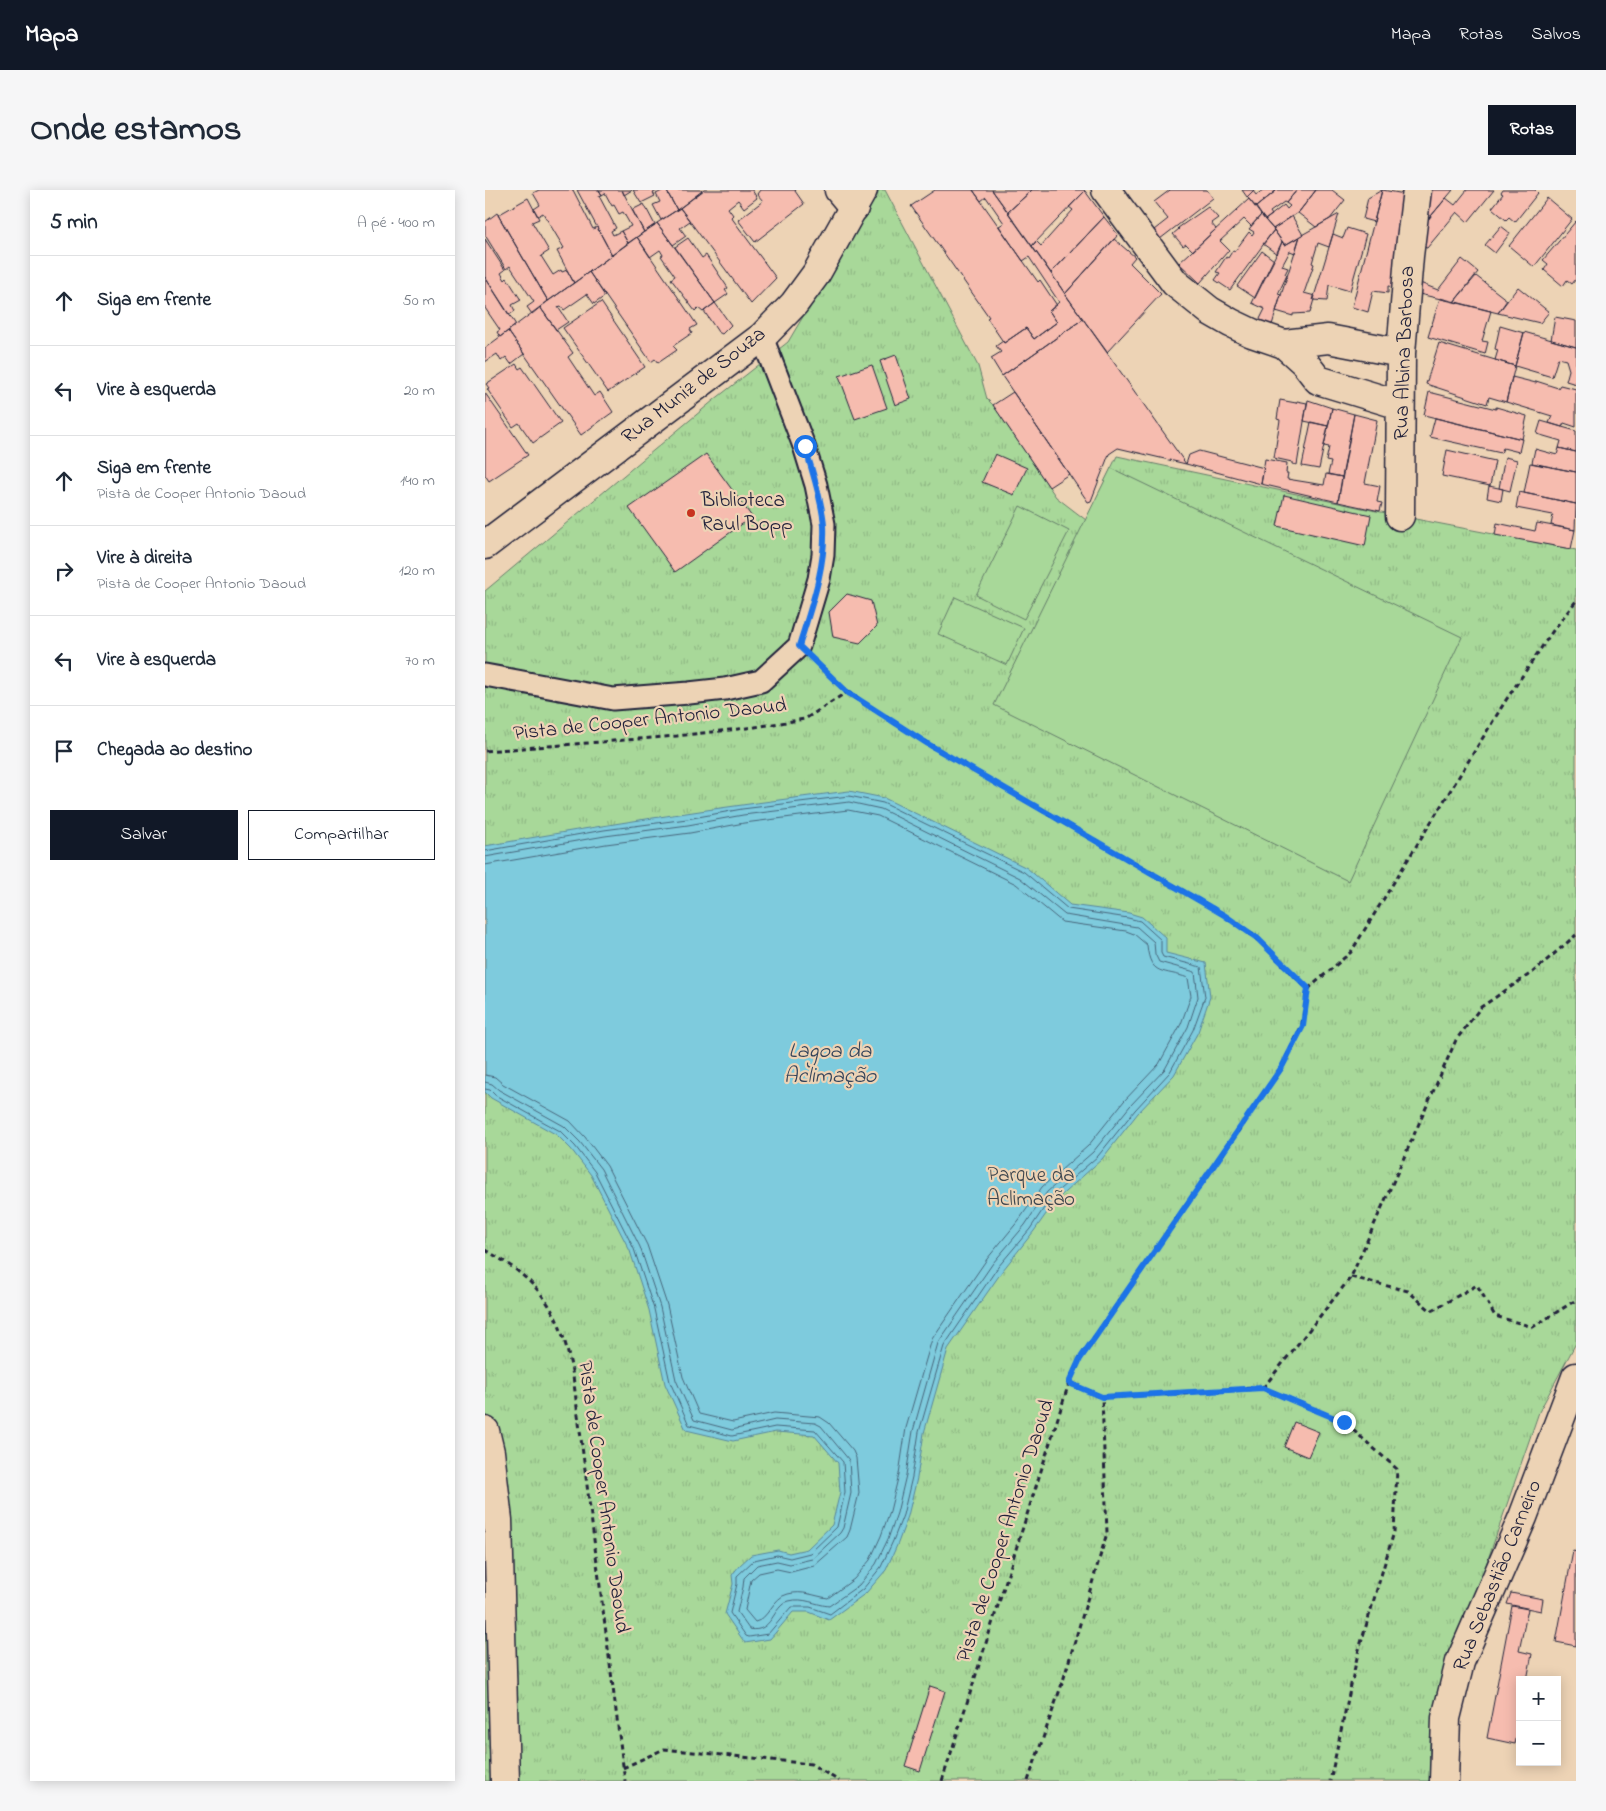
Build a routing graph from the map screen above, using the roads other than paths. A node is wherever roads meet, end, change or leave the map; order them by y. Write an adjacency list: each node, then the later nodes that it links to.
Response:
1 (1106, 190): 5 (street)
2 (1417, 190): 6 (street, Rua Albina Barbosa)
3 (852, 196): 4 (street, Rua Muniz de Souza)
4 (762, 337): 9 (street, Rua Muniz de Souza); 10 (street)
5 (1284, 344): 6 (street); 7 (street)
6 (1401, 353): 7 (street, Rua Albina Barbosa)
7 (1400, 405): 8 (street, Rua Albina Barbosa)
8 (1400, 516)
9 (485, 545)
10 (485, 675)
11 (1576, 1377): 14 (street, Rua Sebastião Carneiro)
12 (485, 1431): 13 (street)
13 (505, 1781)
14 (1444, 1781)

